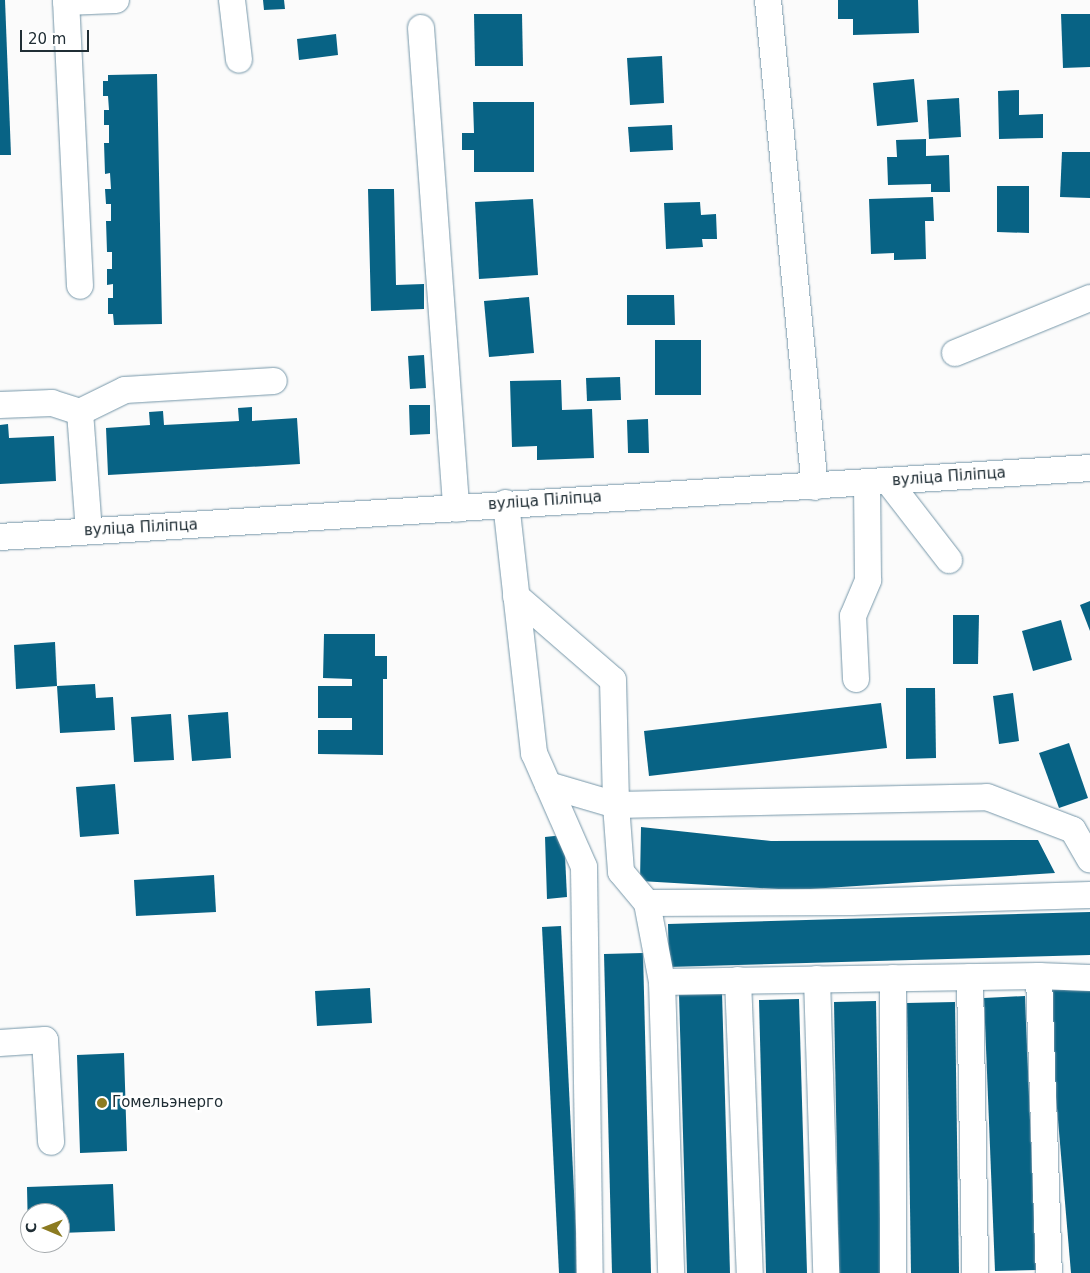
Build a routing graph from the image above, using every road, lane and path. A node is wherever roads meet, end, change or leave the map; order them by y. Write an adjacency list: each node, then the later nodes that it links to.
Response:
1 (116, 0): 4 (street)
2 (232, 0): 6 (street)
3 (768, 0): 15 (street)
4 (66, 1): 7 (street)
5 (420, 28): 17 (street)
6 (239, 60)
7 (80, 286)
8 (1090, 298): 9 (street)
9 (955, 353)
10 (274, 381): 12 (street)
11 (0, 406): 12 (street)
12 (80, 412): 18 (street)
13 (1090, 468): 14 (street, вуліца Піліпца)
14 (878, 482): 15 (street, вуліца Піліпца); 20 (street); 22 (street)
15 (815, 486): 16 (street, вуліца Піліпца)
16 (506, 503): 17 (street, вуліца Піліпца); 21 (street)
17 (456, 509): 18 (street, вуліца Піліпца)
18 (89, 531): 19 (street, вуліца Піліпца)
19 (0, 537)
20 (950, 560)
21 (516, 596): 23 (street); 24 (street)
22 (856, 679)
23 (548, 785): 24 (street); 26 (street)
24 (616, 805): 25 (street); 27 (street)
25 (1090, 859)
26 (584, 867): 27 (street); 39 (street)
27 (621, 872): 29 (street)
28 (1090, 896): 29 (street)
29 (647, 903): 36 (street)
30 (1039, 976): 31 (street); 33 (street); 45 (street)
31 (970, 977): 32 (street); 44 (street)
32 (893, 978): 34 (street); 43 (street)
33 (1090, 978)
34 (817, 979): 35 (street); 42 (street)
35 (738, 980): 36 (street); 41 (street)
36 (662, 982): 40 (street)
37 (0, 1043): 38 (street)
38 (51, 1142)
39 (590, 1273)
40 (671, 1273)
41 (750, 1273)
42 (826, 1273)
43 (893, 1273)
44 (974, 1273)
45 (1049, 1273)

